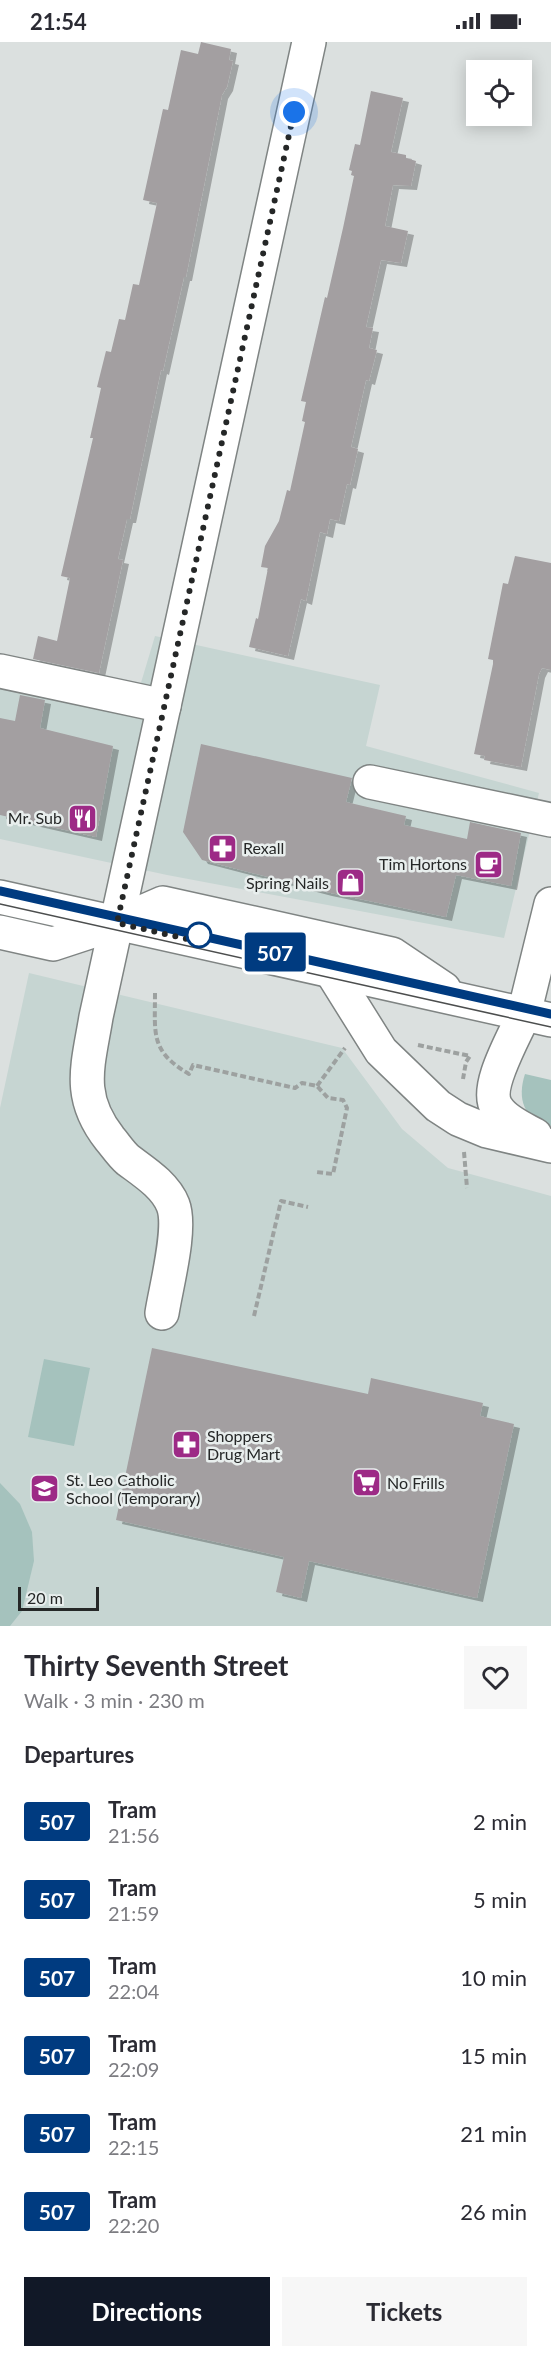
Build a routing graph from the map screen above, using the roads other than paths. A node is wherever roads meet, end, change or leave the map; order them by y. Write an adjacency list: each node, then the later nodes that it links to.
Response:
1 (309, 42): 3 (main road)
2 (0, 671): 3 (main road)
3 (164, 706): 8 (main road)
4 (370, 782): 5 (main road)
5 (551, 820)
6 (0, 897): 8 (main road)
7 (551, 904): 12 (main road)
8 (117, 923): 9 (main road); 10 (main road); 11 (main road); 14 (main road)
9 (0, 932)
10 (331, 971): 11 (main road); 13 (main road)
11 (463, 1001): 12 (main road)
12 (538, 1017): 13 (main road)
13 (551, 1145)
14 (162, 1313)

